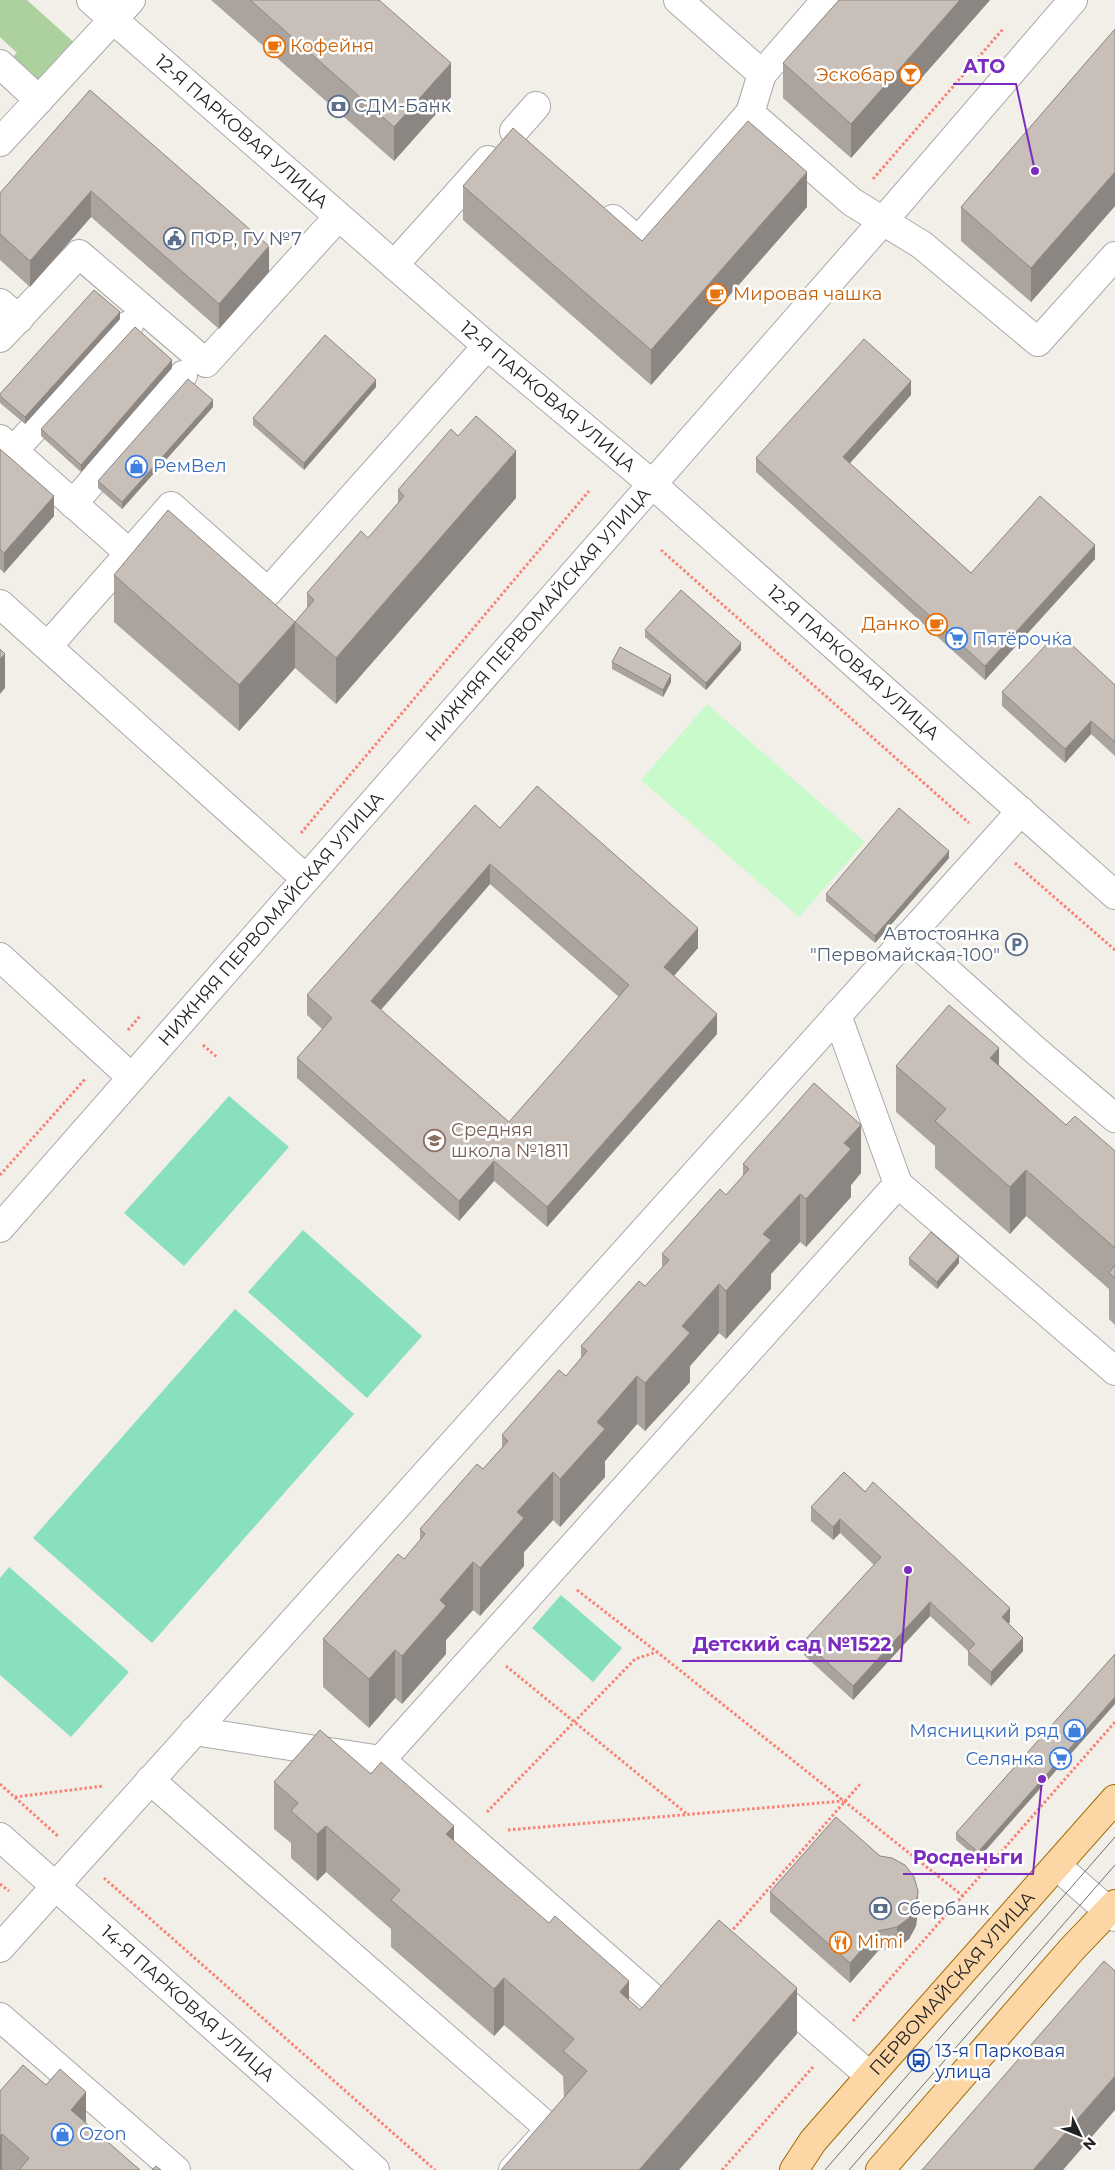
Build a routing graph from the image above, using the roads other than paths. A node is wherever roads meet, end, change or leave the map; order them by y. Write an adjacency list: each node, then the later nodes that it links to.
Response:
1 (91, 0): 6 (street, 12-Я ПАРКОВАЯ УЛИЦА)
2 (132, 0): 6 (street)
3 (678, 0): 8 (street)
4 (826, 0): 8 (street)
5 (1073, 0): 15 (street, НИЖНЯЯ ПЕРВОМАЙСКАЯ УЛИЦА)
6 (113, 20): 9 (street); 14 (street, 12-Я ПАРКОВАЯ УЛИЦА)
7 (0, 64): 9 (street)
8 (762, 74): 11 (street)
9 (39, 100): 12 (street)
10 (536, 106): 17 (street)
11 (750, 113): 13 (street); 15 (street)
12 (0, 142)
13 (595, 203)
14 (338, 217): 17 (street, 12-Я ПАРКОВАЯ УЛИЦА); 18 (street)
15 (883, 221): 16 (street); 24 (street, НИЖНЯЯ ПЕРВОМАЙСКАЯ УЛИЦА)
16 (1115, 256)
17 (394, 265): 21 (street, 12-Я ПАРКОВАЯ УЛИЦА)
18 (9, 311): 20 (street)
19 (129, 325): 23 (street)
20 (0, 338)
21 (487, 346): 24 (street, 12-Я ПАРКОВАЯ УЛИЦА); 26 (street)
22 (183, 375): 25 (street)
23 (7, 445): 25 (street)
24 (652, 484): 29 (street, 12-Я ПАРКОВАЯ УЛИЦА); 30 (street, НИЖНЯЯ ПЕРВОМАЙСКАЯ УЛИЦА)
25 (73, 504): 26 (street)
26 (128, 552): 28 (street)
27 (0, 604): 28 (street)
28 (48, 646): 30 (street)
29 (1021, 811): 31 (street, 12-Я ПАРКОВАЯ УЛИЦА); 32 (street)
30 (305, 878): 35 (street, НИЖНЯЯ ПЕРВОМАЙСКАЯ УЛИЦА)
31 (1115, 895)
32 (908, 936): 34 (street); 36 (street)
33 (0, 956): 35 (street)
34 (837, 1015): 37 (street); 40 (street)
35 (131, 1077): 38 (street, НИЖНЯЯ ПЕРВОМАЙСКАЯ УЛИЦА)
36 (1115, 1118)
37 (898, 1184): 39 (street); 41 (street)
38 (0, 1228)
39 (1115, 1371)
40 (194, 1732): 41 (street); 42 (street)
41 (381, 1760): 48 (street)
42 (150, 1780): 46 (street); 55 (street)
43 (1115, 1798): 45 (main road, ПЕРВОМАЙСКАЯ УЛИЦА)
44 (0, 1837): 46 (street, 14-Я ПАРКОВАЯ УЛИЦА)
45 (1057, 1866): 47 (street); 52 (main road, ПЕРВОМАЙСКАЯ УЛИЦА)
46 (54, 1886): 49 (street); 54 (street, 14-Я ПАРКОВАЯ УЛИЦА)
47 (1113, 1910): 57 (main road)
48 (719, 1945)
49 (0, 1948)
50 (748, 1970): 52 (street)
51 (0, 2017): 53 (street)
52 (870, 2076): 56 (main road, ПЕРВОМАЙСКАЯ УЛИЦА)
53 (176, 2170)
54 (375, 2170)
55 (512, 2170)
56 (794, 2170)
57 (880, 2170)

